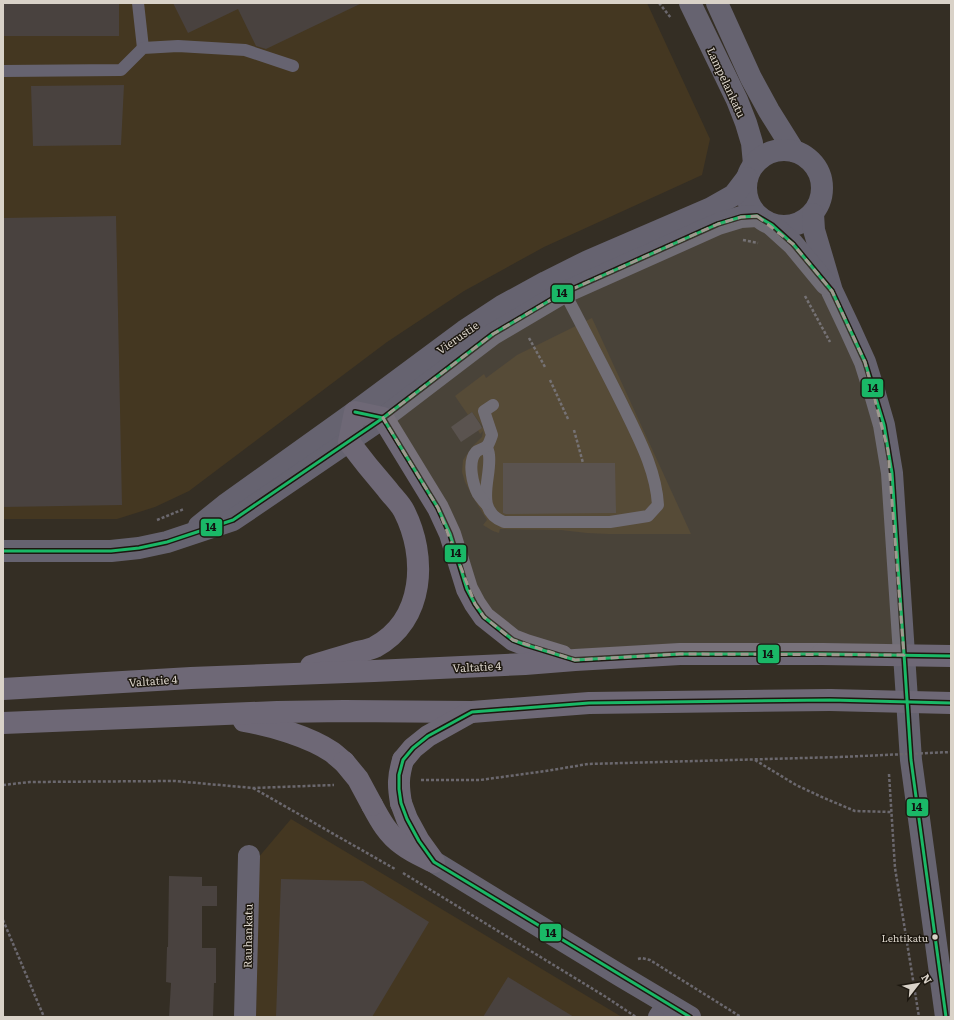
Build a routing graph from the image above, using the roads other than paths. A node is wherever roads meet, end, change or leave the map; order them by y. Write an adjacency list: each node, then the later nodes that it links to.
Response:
1 (138, 3): 4 (lane)
2 (690, 3): 8 (street, Lampelankatu)
3 (718, 3): 7 (street)
4 (143, 48): 5 (lane); 6 (lane)
5 (293, 66)
6 (3, 71)
7 (794, 151): 8 (street); 9 (street)
8 (750, 171): 10 (street); 14 (street, Vierustie)
9 (813, 214): 10 (street); 11 (street)
10 (765, 221): 11 (street); 12 (street, Vierustie)
11 (832, 291): 34 (street)
12 (565, 293): 15 (street, Vierustie); 18 (lane)
13 (493, 405): 17 (lane)
14 (355, 412): 15 (highway); 16 (highway); 19 (street, Vierustie)
15 (383, 418): 16 (street, Vierustie); 22 (highway)
16 (349, 442): 19 (street, Vierustie); 23 (highway)
17 (486, 446): 18 (lane); 18 (lane)
18 (487, 505)
19 (189, 534): 20 (street, Vierustie)
20 (3, 551)
21 (951, 656): 22 (highway, Valtatie 4, bridge)
22 (575, 660): 23 (highway, Valtatie 4)
23 (283, 674): 24 (highway, Valtatie 4)
24 (3, 689)
25 (951, 703): 26 (highway, bridge)
26 (472, 712): 27 (highway); 30 (highway, bridge)
27 (207, 714): 28 (highway); 30 (highway, bridge)
28 (3, 723)
29 (249, 856): 32 (street, Rauhankatu)
30 (434, 862): 31 (street)
31 (664, 1010): 33 (street)
32 (245, 1017)
33 (690, 1017)
34 (946, 1017)

